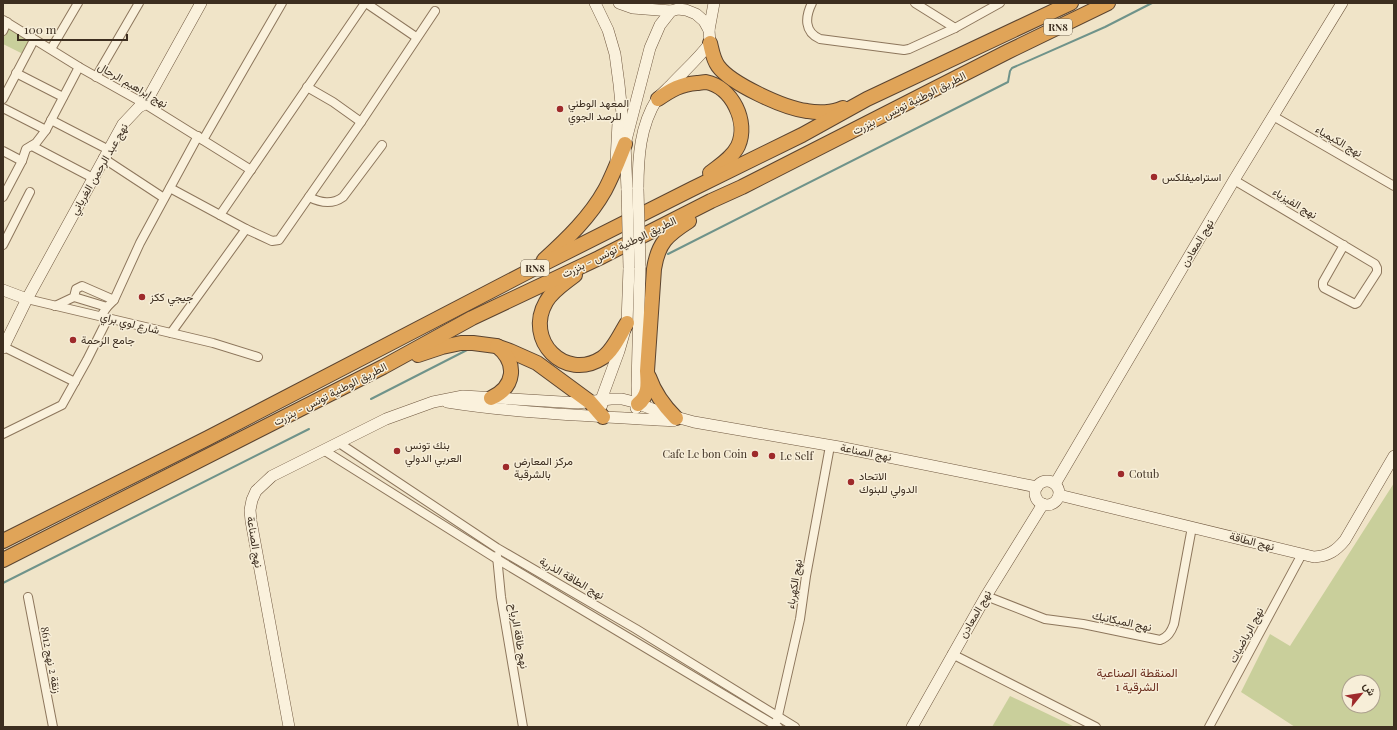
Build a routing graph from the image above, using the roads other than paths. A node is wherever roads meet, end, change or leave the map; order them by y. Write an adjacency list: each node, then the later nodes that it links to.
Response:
1 (78, 3): 23 (street)
2 (139, 3): 26 (street)
3 (201, 3): 33 (street, نهج عبد الرحمن الغرياني)
4 (282, 3): 39 (street)
5 (366, 3): 21 (street); 28 (street)
6 (595, 3): 27 (street)
7 (619, 3): 15 (street)
8 (812, 3): 18 (street)
9 (915, 3): 18 (street)
10 (1000, 3): 18 (street)
11 (1071, 3): 32 (highway, الطريق الوطنية تونس - بنزرت / RN8)
12 (1108, 3): 52 (highway, الطريق الوطنية تونس - بنزرت / RN8)
13 (1342, 3): 35 (street, نهج المعادن)
14 (712, 7): 20 (street)
15 (677, 8): 20 (street); 41 (street)
16 (435, 11): 21 (street)
17 (5, 21): 19 (street); 22 (street, نهج إبراهيم الرحال)
18 (955, 28)
19 (3, 31)
20 (709, 37): 30 (street); 32 (highway)
21 (416, 38): 37 (street)
22 (34, 40): 23 (street, نهج إبراهيم الرحال); 25 (street)
23 (51, 49): 24 (street, نهج إبراهيم الرحال)
24 (79, 67): 26 (street, نهج إبراهيم الرحال); 29 (street)
25 (16, 73): 29 (street); 31 (street)
26 (96, 77): 33 (street, نهج إبراهيم الرحال)
27 (620, 84): 41 (street); 46 (street)
28 (307, 87): 37 (street); 47 (street)
29 (63, 97): 36 (street)
30 (658, 98): 54 (street); 55 (highway)
31 (3, 99)
32 (867, 99): 55 (highway, الطريق الوطنية تونس - بنزرت / RN8)
33 (145, 104): 39 (street, نهج إبراهيم الرحال); 44 (street, نهج عبد الرحمن الغرياني)
34 (3, 108): 38 (street)
35 (1273, 116): 49 (street, نهج المعادن); 51 (street, نهج الكيمياء)
36 (51, 120): 38 (street); 44 (street)
37 (361, 122): 58 (street)
38 (46, 130): 42 (street)
39 (200, 138): 47 (street, نهج إبراهيم الرحال); 53 (street)
40 (382, 144): 58 (street)
41 (625, 144): 46 (highway); 54 (street)
42 (32, 146): 45 (street); 48 (street)
43 (3, 151): 45 (street)
44 (106, 154): 48 (street, نهج عبد الرحمن الغرياني); 59 (street)
45 (22, 160): 50 (street)
46 (616, 166): 67 (highway)
47 (251, 170): 60 (street)
48 (93, 178): 70 (street, نهج عبد الرحمن الغرياني)
49 (1234, 180): 64 (street, نهج الفيزياء); 96 (street, نهج المعادن)
50 (6, 185): 57 (street)
51 (1394, 186)
52 (742, 187): 65 (highway, الطريق الوطنية تونس - بنزرت / RN8); 81 (highway)
53 (170, 188): 59 (street); 60 (street)
54 (633, 189): 66 (street, bridge)
55 (692, 189): 67 (highway, الطريق الوطنية تونس - بنزرت / RN8)
56 (30, 192): 62 (street)
57 (3, 197)
58 (309, 197): 61 (street)
59 (164, 198): 71 (street)
60 (220, 215): 61 (street)
61 (246, 229): 76 (street)
62 (6, 232): 63 (street)
63 (3, 245)
64 (1344, 245): 64 (street, نهج الفيزياء)
65 (599, 258): 75 (highway); 80 (highway, الطريق الوطنية تونس - بنزرت / RN8)
66 (634, 267): 75 (street); 86 (street)
67 (535, 268): 101 (highway, الطريق الوطنية تونس - بنزرت / RN8)
68 (3, 290): 70 (street, شارع لوي براي)
69 (74, 297): 71 (street); 72 (street); 73 (street)
70 (27, 299): 72 (street, شارع لوي براي); 78 (street, نهج عبد الرحمن الغرياني)
71 (114, 300): 73 (street)
72 (55, 306): 74 (street, شارع لوي براي)
73 (106, 307): 74 (street)
74 (104, 317): 76 (street, شارع لوي براي); 82 (street)
75 (627, 323): 85 (street)
76 (171, 333): 79 (street, شارع لوي براي)
77 (496, 346): 80 (highway); 83 (highway); 85 (highway)
78 (3, 348): 82 (street)
79 (258, 357)
80 (383, 367): 105 (highway, الطريق الوطنية تونس - بنزرت / RN8)
81 (647, 371): 86 (highway); 89 (highway)
82 (75, 382): 91 (street)
83 (491, 398): 84 (street, نهج الصناعة); 85 (street, نهج الصناعة)
84 (442, 401): 87 (street, نهج الصناعة); 92 (street, نهج الصناعة)
85 (596, 401): 86 (street, نهج الصناعة); 87 (highway)
86 (638, 404): 88 (street); 89 (street, نهج الصناعة)
87 (607, 417): 88 (street, نهج الصناعة)
88 (625, 418): 90 (street, نهج الصناعة)
89 (676, 418): 90 (street, نهج الصناعة)
90 (694, 422): 93 (street, نهج الصناعة)
91 (3, 434)
92 (339, 443): 94 (street, نهج الصناعة); 102 (street, نهج الطاقة الذرية)
93 (830, 446): 97 (street, نهج الصناعة); 109 (street, نهج الكهرباء)
94 (325, 451): 104 (street, نهج الطاقة الذرية); 112 (street, نهج الصناعة)
95 (1394, 456): 103 (street, نهج الطاقة)
96 (1055, 484): 97 (street); 98 (street)
97 (1037, 487): 99 (street)
98 (1059, 495): 99 (street); 100 (street, نهج الطاقة)
99 (1043, 504): 106 (street, نهج المعادن)
100 (1192, 527): 103 (street, نهج الطاقة); 106 (street, نهج الميكانيك)
101 (3, 541)
102 (498, 548): 104 (street, نهج طاقة الرياح); 109 (street, نهج الطاقة الذرية)
103 (1302, 554): 117 (street, نهج الرياضيات)
104 (497, 559): 110 (street, نهج الطاقة الذرية); 113 (street, نهج طاقة الرياح)
105 (3, 560)
106 (986, 596): 108 (street, نهج المعادن)
107 (28, 597): 111 (street, زنقة 2 نهج 8612)
108 (952, 654): 115 (street, نهج المعادن); 116 (street)
109 (778, 716): 110 (street, نهج الكهرباء); 114 (street, نهج الطاقة الذرية)
110 (777, 726)
111 (53, 727)
112 (289, 727)
113 (523, 727)
114 (795, 727)
115 (912, 727)
116 (1096, 727)
117 (1209, 727)

